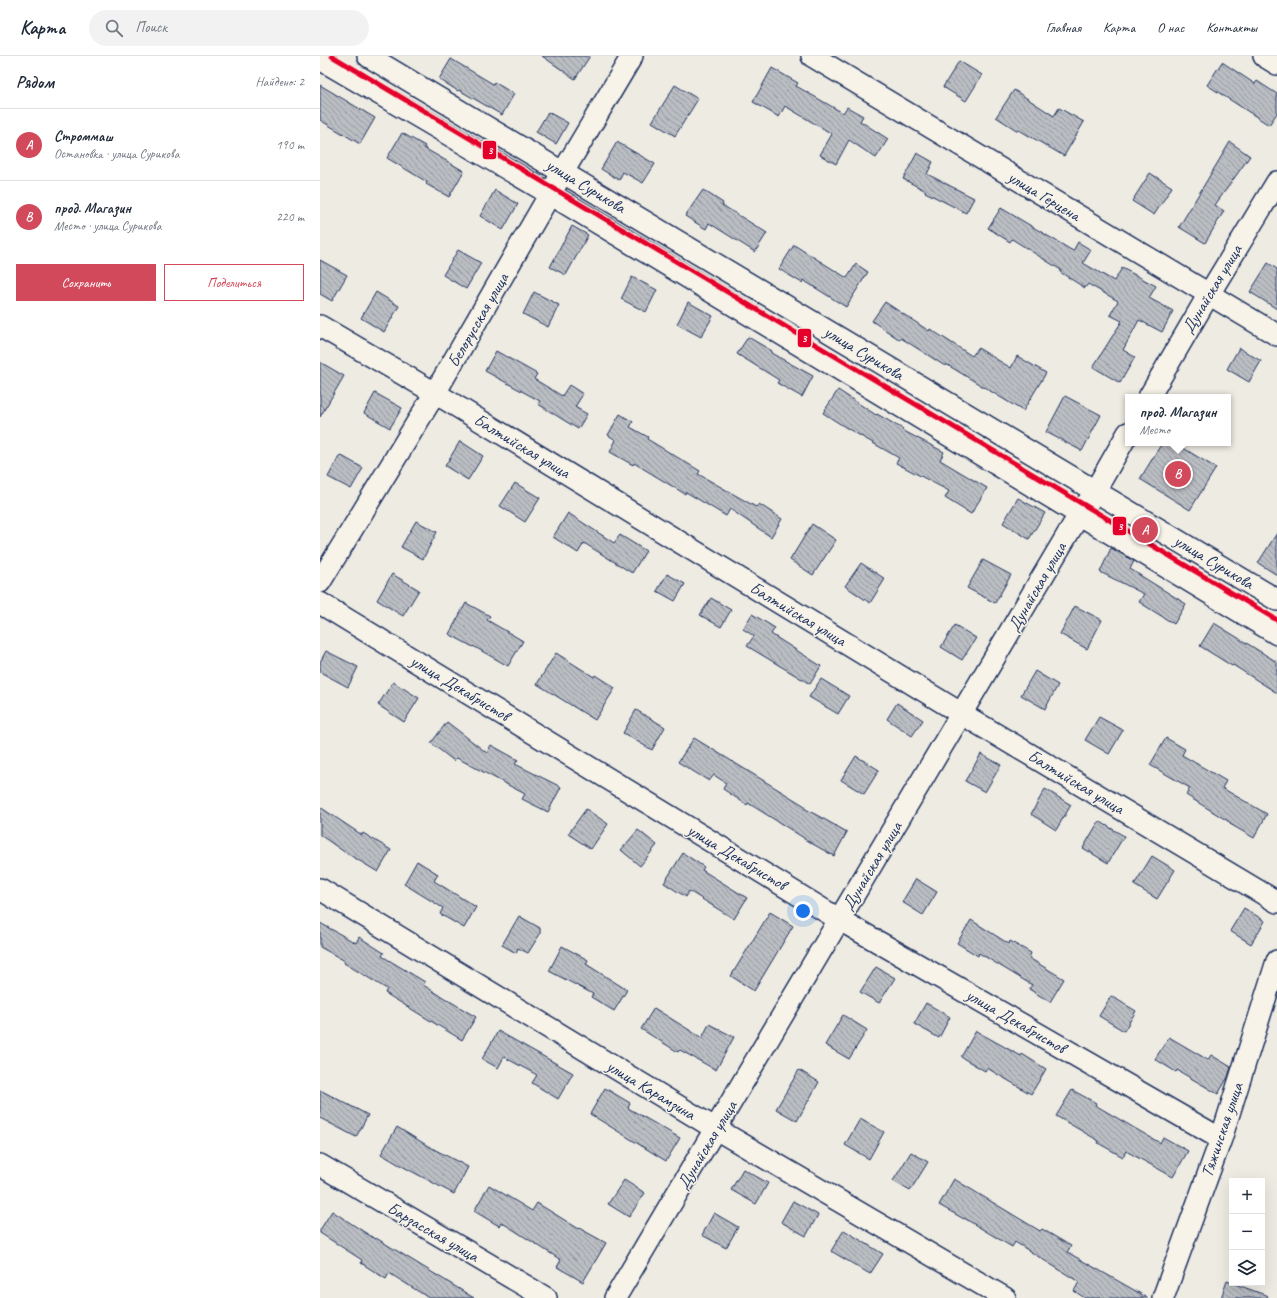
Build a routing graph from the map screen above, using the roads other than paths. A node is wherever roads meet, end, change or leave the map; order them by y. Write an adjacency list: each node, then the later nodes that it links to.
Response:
1 (368, 56): 7 (street, улица Сурикова)
2 (632, 56): 7 (street, Белорусская улица)
3 (812, 56): 10 (street, улица Герцена)
4 (1264, 56): 6 (street)
5 (320, 59): 9 (street, улица Сурикова)
6 (1277, 64)
7 (564, 172): 9 (street, Белорусская улица); 16 (street, улица Сурикова)
8 (1277, 182): 10 (street, Дунайская улица)
9 (550, 194): 13 (street, Белорусская улица); 17 (street, улица Сурикова)
10 (1208, 294): 12 (street, улица Герцена); 14 (street, Дунайская улица)
11 (320, 326): 13 (street, Балтийская улица)
12 (1277, 335)
13 (435, 393): 18 (street, Белорусская улица); 22 (street, Балтийская улица)
14 (1151, 394)
15 (1125, 438): 16 (street, Дунайская улица)
16 (1094, 491): 17 (street, Дунайская улица); 19 (street, улица Сурикова)
17 (1079, 515): 21 (street, улица Сурикова); 22 (street, Дунайская улица)
18 (320, 582)
19 (1277, 600)
20 (320, 603): 25 (street, улица Декабристов)
21 (1277, 634)
22 (962, 714): 24 (street, Балтийская улица); 25 (street, Дунайская улица)
23 (320, 889): 27 (street, улица Карамзина)
24 (1277, 902)
25 (840, 920): 27 (street, Дунайская улица); 28 (street, улица Декабристов)
26 (1277, 961): 28 (street, Тяжинская улица)
27 (716, 1129): 31 (street, Дунайская улица); 32 (street, улица Карамзина)
28 (1220, 1139): 33 (street, Тяжинская улица)
29 (320, 1165): 30 (street, Барзасская улица)
30 (546, 1298)
31 (615, 1298)
32 (1005, 1298)
33 (1163, 1298)

